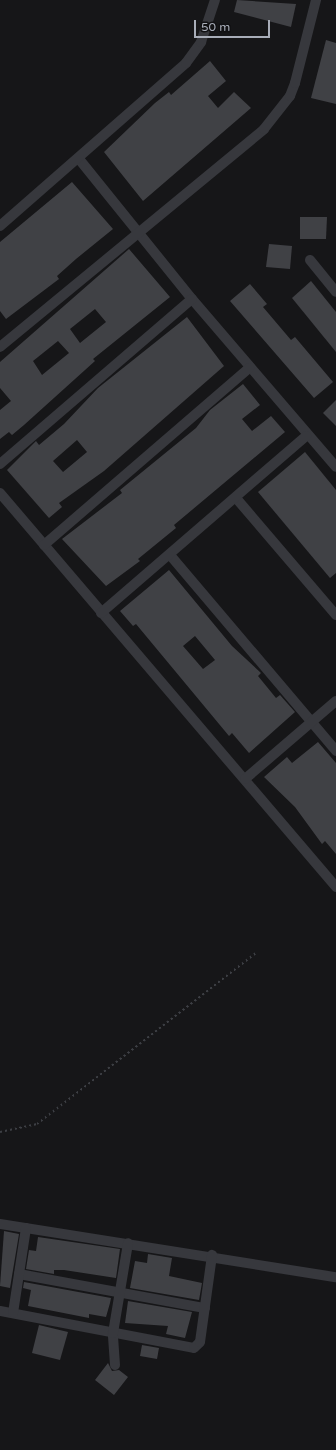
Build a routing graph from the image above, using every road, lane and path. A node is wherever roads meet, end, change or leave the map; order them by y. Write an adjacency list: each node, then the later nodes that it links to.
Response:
1 (215, 0): 3 (street)
2 (316, 0): 5 (street)
3 (79, 159): 4 (street); 5 (street)
4 (0, 226)
5 (138, 232): 8 (street); 9 (street)
6 (310, 260): 7 (street)
7 (336, 292)
8 (192, 300): 10 (street); 13 (street)
9 (0, 347)
10 (249, 368): 11 (street); 16 (street)
11 (306, 436): 12 (street); 15 (street)
12 (334, 460)
13 (0, 464)
14 (0, 493): 16 (street)
15 (236, 498): 17 (street); 19 (street)
16 (44, 545): 18 (street)
17 (170, 555): 18 (street); 21 (street)
18 (101, 613): 23 (street)
19 (336, 615)
20 (336, 700): 21 (street)
21 (311, 722): 22 (street); 23 (street)
22 (336, 751)
23 (245, 780): 24 (street)
24 (336, 887)
25 (256, 953): 26 (path)
26 (0, 1132)
27 (0, 1224): 28 (street)
28 (26, 1228): 29 (street); 31 (street)
29 (128, 1243): 30 (street); 33 (street)
30 (212, 1255): 32 (street); 34 (street)
31 (19, 1274): 33 (street); 36 (street)
32 (336, 1277)
33 (120, 1292): 34 (street); 37 (street)
34 (205, 1308): 37 (street)
35 (0, 1311): 36 (street)
36 (13, 1313): 37 (street)
37 (113, 1333): 38 (street)
38 (115, 1365)

